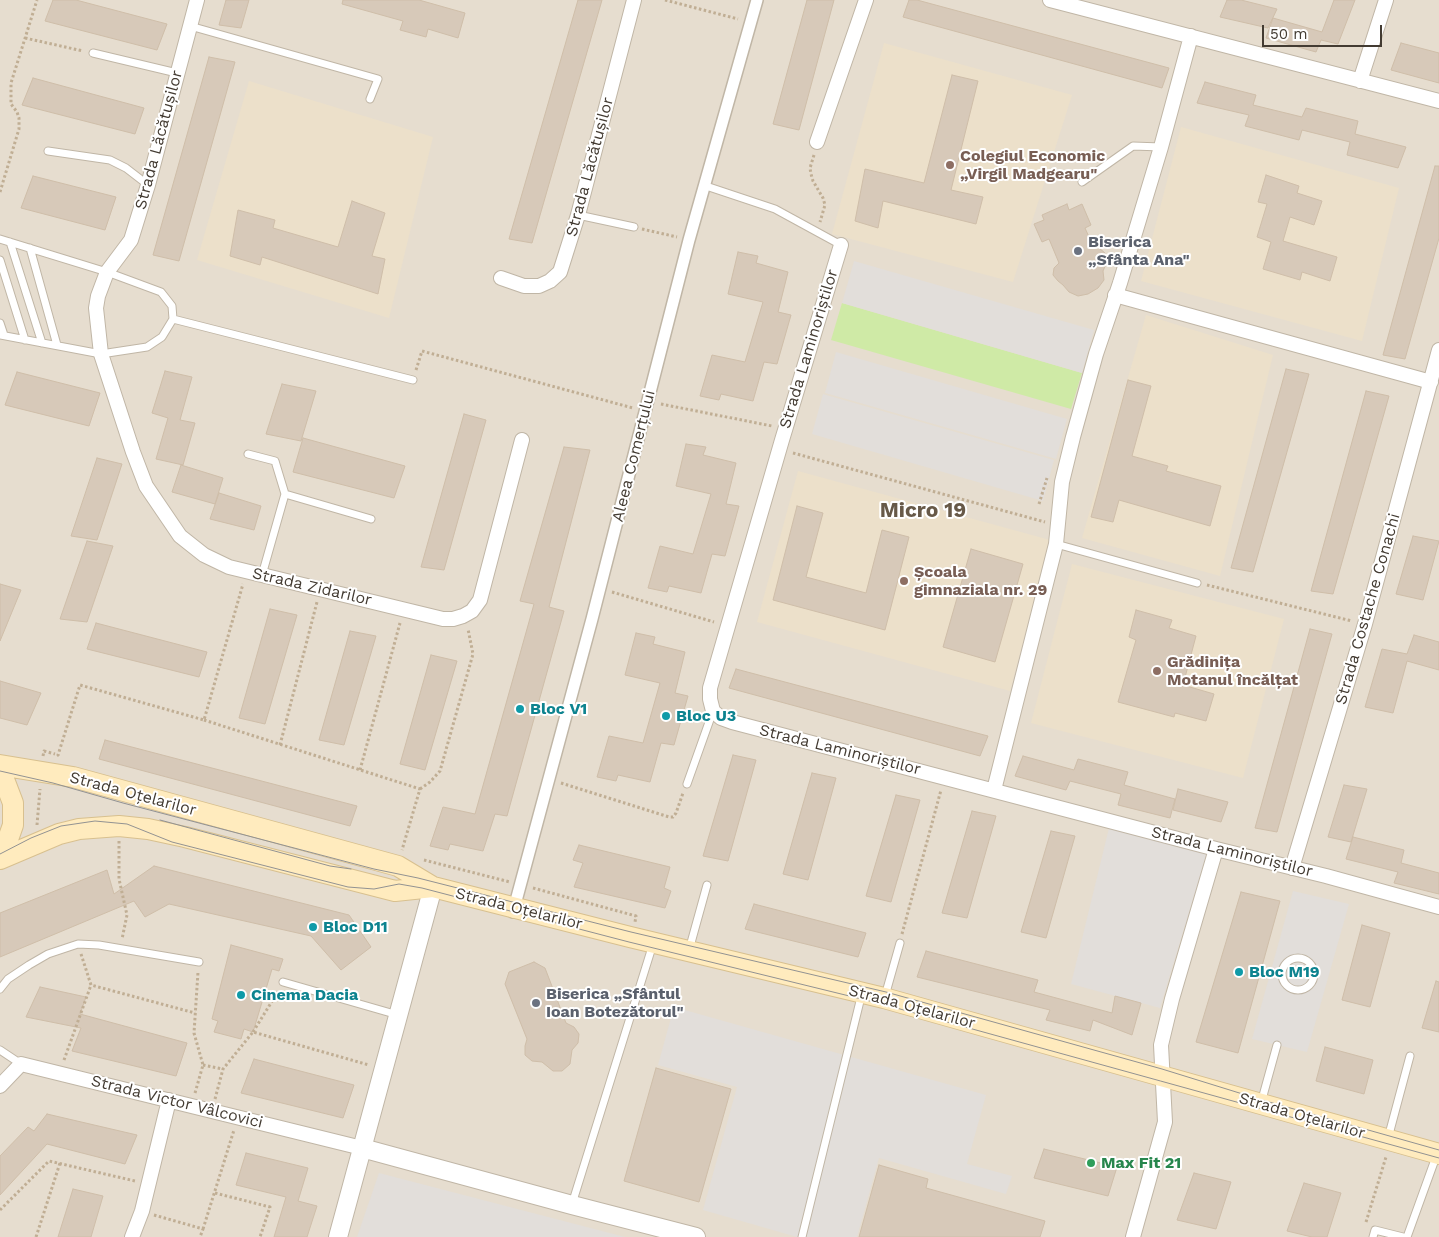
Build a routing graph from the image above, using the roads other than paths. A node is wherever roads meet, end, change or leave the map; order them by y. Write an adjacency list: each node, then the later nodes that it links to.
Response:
1 (197, 0): 7 (street, Strada Lăcătușilor)
2 (634, 0): 20 (street, Strada Lăcătușilor)
3 (757, 0): 19 (street, Aleea Comerțului)
4 (866, 0): 14 (street)
5 (1050, 0): 8 (street)
6 (1386, 0): 11 (street)
7 (190, 26): 10 (street, Strada Lăcătușilor); 12 (lane)
8 (1191, 36): 11 (street); 15 (street)
9 (93, 53): 10 (lane)
10 (177, 73): 18 (street, Strada Lăcătușilor)
11 (1360, 81): 13 (street)
12 (370, 99)
13 (1439, 101)
14 (818, 142)
15 (1160, 147): 17 (lane); 29 (street)
16 (48, 151): 18 (lane)
17 (1082, 182)
18 (148, 185): 27 (street, Strada Lăcătușilor)
19 (706, 186): 24 (lane); 59 (street, Aleea Comerțului)
20 (578, 215): 21 (lane); 28 (street, Strada Lăcătușilor)
21 (634, 227)
22 (0, 239): 23 (lane)
23 (10, 242): 25 (lane); 34 (lane)
24 (841, 245): 47 (street, Strada Laminoriștilor)
25 (30, 248): 27 (lane); 35 (lane)
26 (0, 260): 33 (lane)
27 (107, 272): 30 (lane); 37 (street, Strada Zidarilor)
28 (501, 278)
29 (1115, 295): 39 (street); 44 (street)
30 (173, 319): 37 (lane); 38 (lane)
31 (0, 322): 32 (lane)
32 (2, 335): 33 (lane)
33 (25, 340): 34 (lane)
34 (42, 343): 35 (lane)
35 (57, 345): 37 (lane)
36 (1439, 350): 39 (street, Strada Costache Conachi)
37 (101, 354): 45 (street, Strada Zidarilor)
38 (413, 380)
39 (1431, 382): 55 (street, Strada Costache Conachi)
40 (522, 440): 45 (street, Strada Zidarilor)
41 (248, 454): 42 (lane)
42 (285, 494): 43 (lane); 45 (lane)
43 (371, 519)
44 (1056, 544): 46 (lane); 51 (street)
45 (262, 576)
46 (1197, 583)
47 (713, 711): 50 (lane); 51 (street, Strada Laminoriștilor)
48 (0, 765): 57 (main road, Strada Oțelarilor)
49 (0, 777): 53 (main road)
50 (687, 784)
51 (994, 790): 52 (street, Strada Laminoriștilor)
52 (1216, 849): 55 (street, Strada Laminoriștilor); 74 (street)
53 (0, 852)
54 (0, 859): 57 (main road, Strada Oțelarilor)
55 (1292, 868): 58 (street, Strada Laminoriștilor)
56 (707, 885): 62 (lane)
57 (433, 887): 59 (main road, Strada Oțelarilor); 69 (street)
58 (1439, 907)
59 (513, 910): 60 (main road, Strada Oțelarilor)
60 (654, 942): 62 (main road, Strada Oțelarilor); 81 (lane)
61 (900, 943): 68 (lane)
62 (689, 950): 67 (main road, Strada Oțelarilor)
63 (1301, 957): 63 (lane)
64 (198, 962): 66 (lane)
65 (283, 982): 69 (lane)
66 (0, 990)
67 (862, 993): 68 (main road, Strada Oțelarilor); 85 (lane)
68 (884, 998): 74 (main road, Strada Oțelarilor)
69 (398, 1015): 79 (street)
70 (1277, 1045): 77 (lane)
71 (0, 1050): 73 (lane)
72 (1410, 1056): 78 (lane)
73 (21, 1064): 75 (street); 76 (street, Strada Victor Vâlcovici)
74 (1162, 1076): 77 (main road, Strada Oțelarilor); 86 (street)
75 (0, 1086)
76 (169, 1100): 79 (street, Strada Victor Vâlcovici); 82 (street)
77 (1261, 1104): 78 (main road, Strada Oțelarilor)
78 (1389, 1141): 80 (main road, Strada Oțelarilor)
79 (362, 1148): 81 (street, Strada Victor Vâlcovici); 83 (street)
80 (1438, 1154): 89 (lane)
81 (572, 1205): 84 (street, Strada Victor Vâlcovici)
82 (132, 1237)
83 (338, 1237)
84 (696, 1237)
85 (802, 1237)
86 (1133, 1237)
87 (1373, 1237): 88 (lane)
88 (1403, 1237)
89 (1407, 1237)

